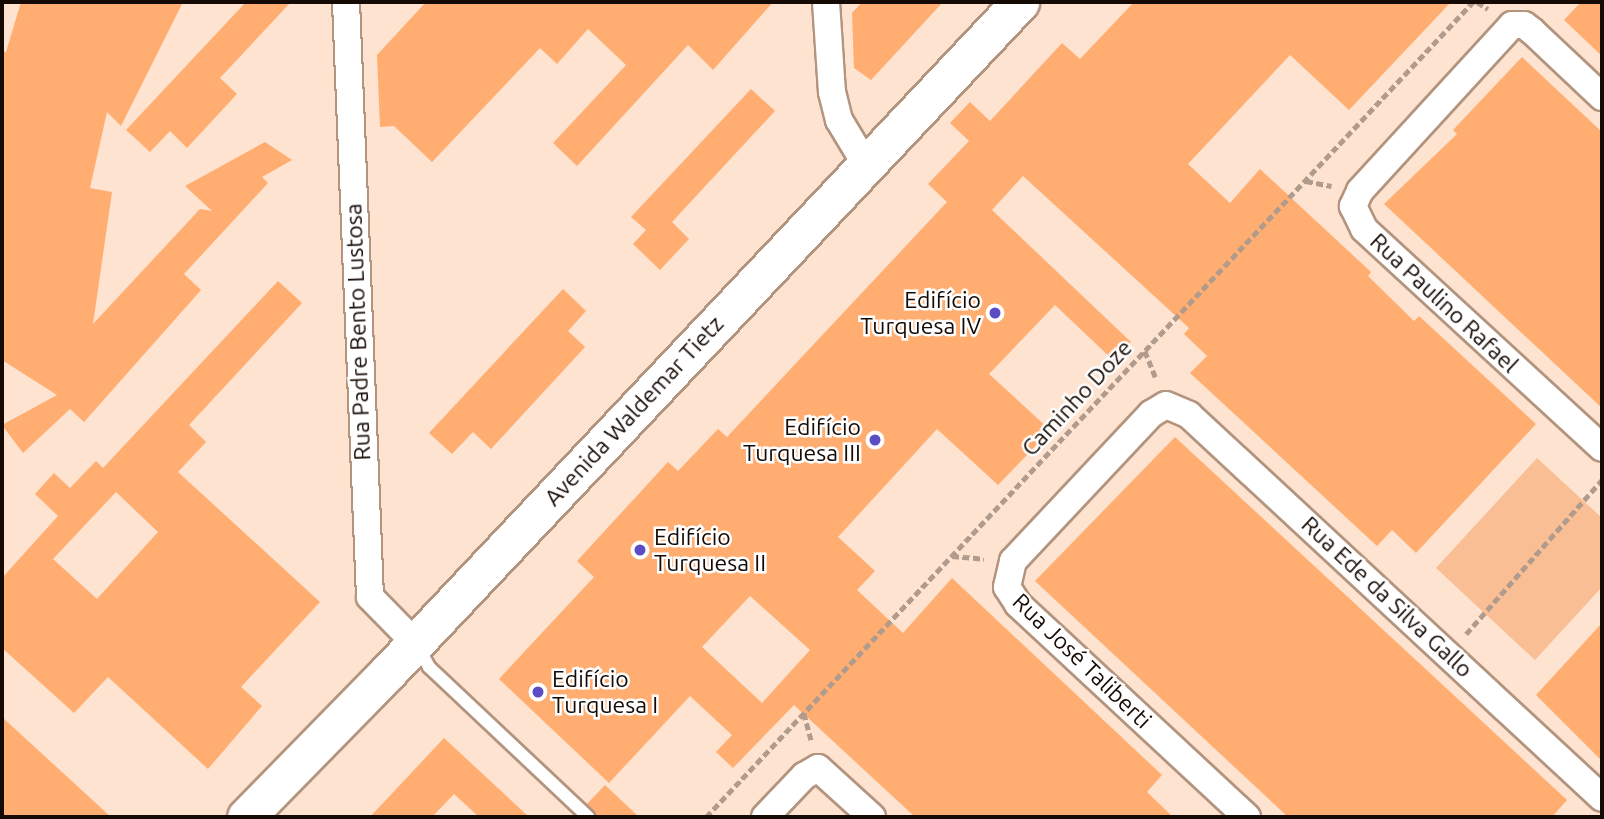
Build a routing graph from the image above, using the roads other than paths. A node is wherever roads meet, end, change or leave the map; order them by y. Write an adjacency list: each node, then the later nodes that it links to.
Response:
1 (346, 2): 8 (street, Rua Padre Bento Lustosa)
2 (826, 2): 5 (street)
3 (1020, 2): 5 (street, Avenida Waldemar Tietz)
4 (1602, 97): 7 (street, Rua Paulino Rafael)
5 (866, 165): 8 (street, Avenida Waldemar Tietz)
6 (1166, 405): 9 (street, Rua Ede da Silva Gallo); 14 (street, Rua José Taliberti)
7 (1602, 448)
8 (416, 643): 10 (street, Avenida Waldemar Tietz); 11 (lane)
9 (1602, 798)
10 (246, 817)
11 (588, 817)
12 (765, 817): 13 (street)
13 (872, 817)
14 (1247, 817)

